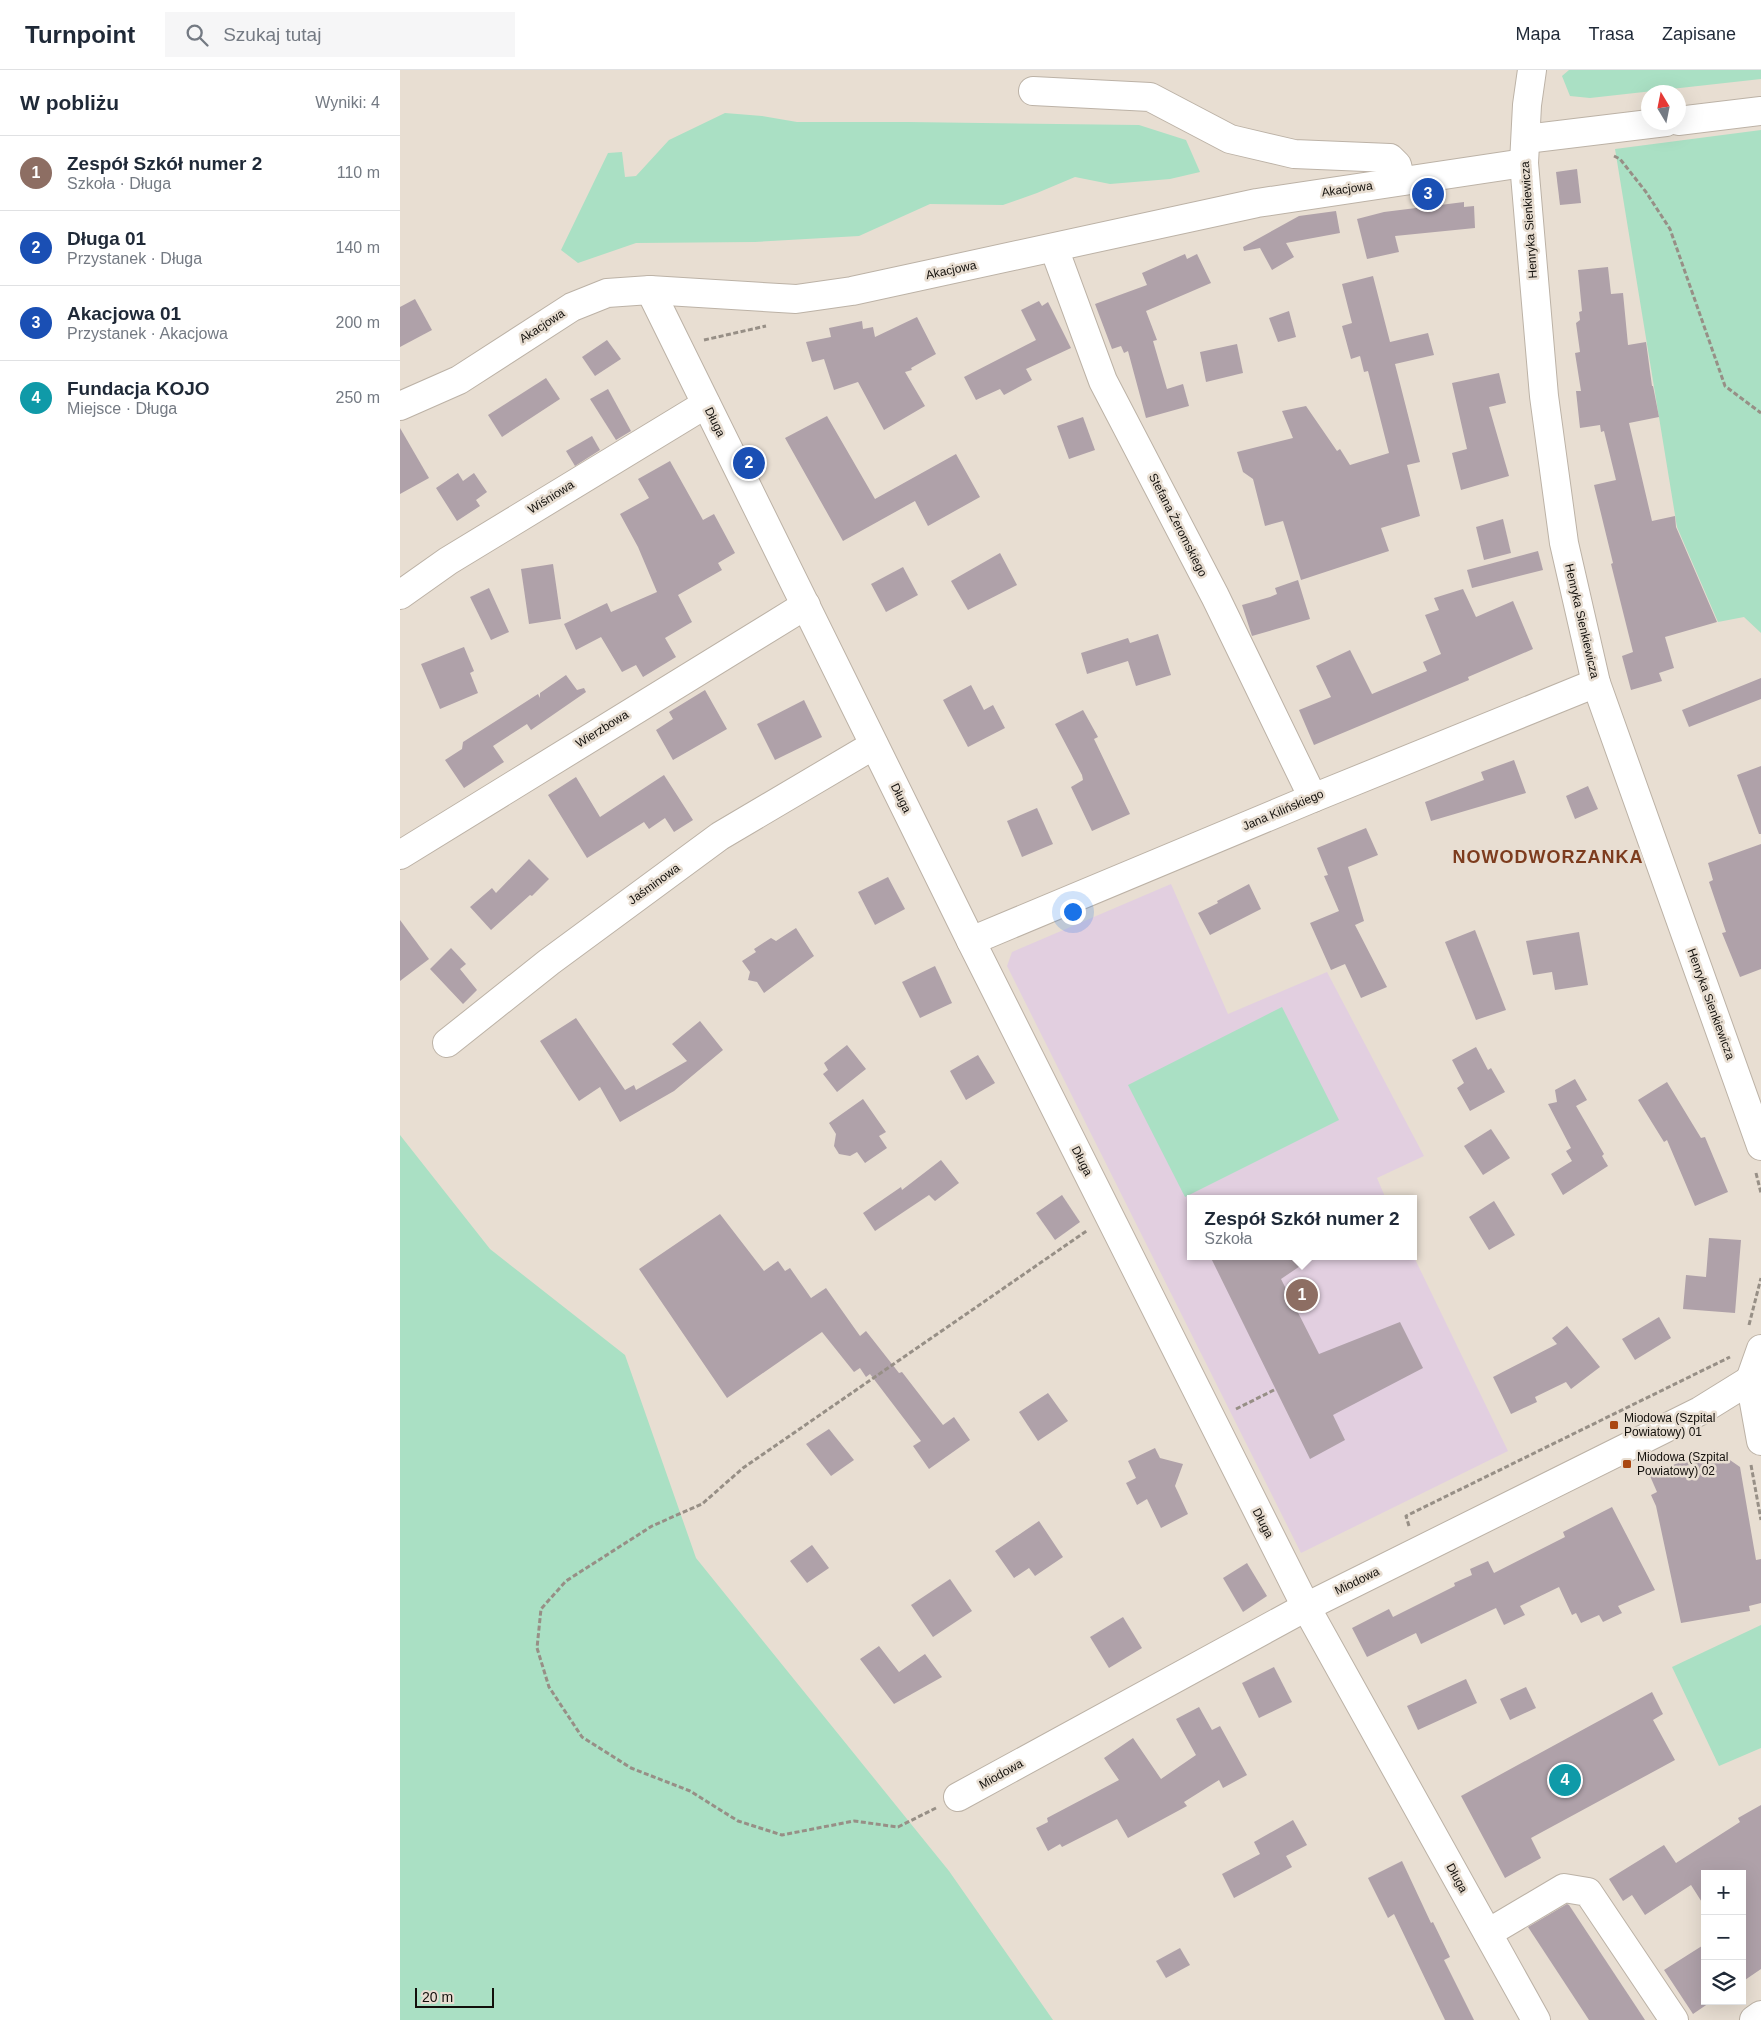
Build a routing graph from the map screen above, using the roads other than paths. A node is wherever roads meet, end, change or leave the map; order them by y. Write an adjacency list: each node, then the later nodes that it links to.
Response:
1 (1532, 70): 6 (street, Henryka Sienkiewicza)
2 (1033, 91): 7 (street)
3 (1761, 112): 4 (street)
4 (1686, 120)
5 (1641, 127): 6 (street, Akacjowa)
6 (1525, 151): 7 (street, Akacjowa); 14 (street, Henryka Sienkiewicza)
7 (1402, 181): 8 (street, Akacjowa)
8 (1054, 248): 9 (street, Akacjowa); 16 (street, Stefana Żeromskiego)
9 (650, 290): 10 (street, Długa); 11 (street, Akacjowa)
10 (706, 404): 12 (street, Wiśniowa); 13 (street, Długa)
11 (400, 406)
12 (400, 595)
13 (806, 605): 15 (street, Długa); 17 (street, Wierzbowa)
14 (1596, 683): 16 (street, Jana Kilińskiego); 20 (street, Henryka Sienkiewicza)
15 (874, 745): 18 (street, Długa); 19 (street, Jaśminowa)
16 (1313, 798): 18 (street, Jana Kilińskiego)
17 (400, 855)
18 (971, 940): 24 (street, Długa)
19 (447, 1043)
20 (1761, 1146)
21 (1754, 1341): 22 (street)
22 (1756, 1382): 23 (street); 24 (street, Miodowa)
23 (1761, 1441)
24 (1306, 1607): 25 (street, Miodowa); 26 (street, Długa)
25 (958, 1798)
26 (1488, 1933): 28 (street, Długa); 29 (street)
27 (1761, 2015): 30 (street)
28 (1536, 2020)
29 (1674, 2020)
30 (1754, 2020)

